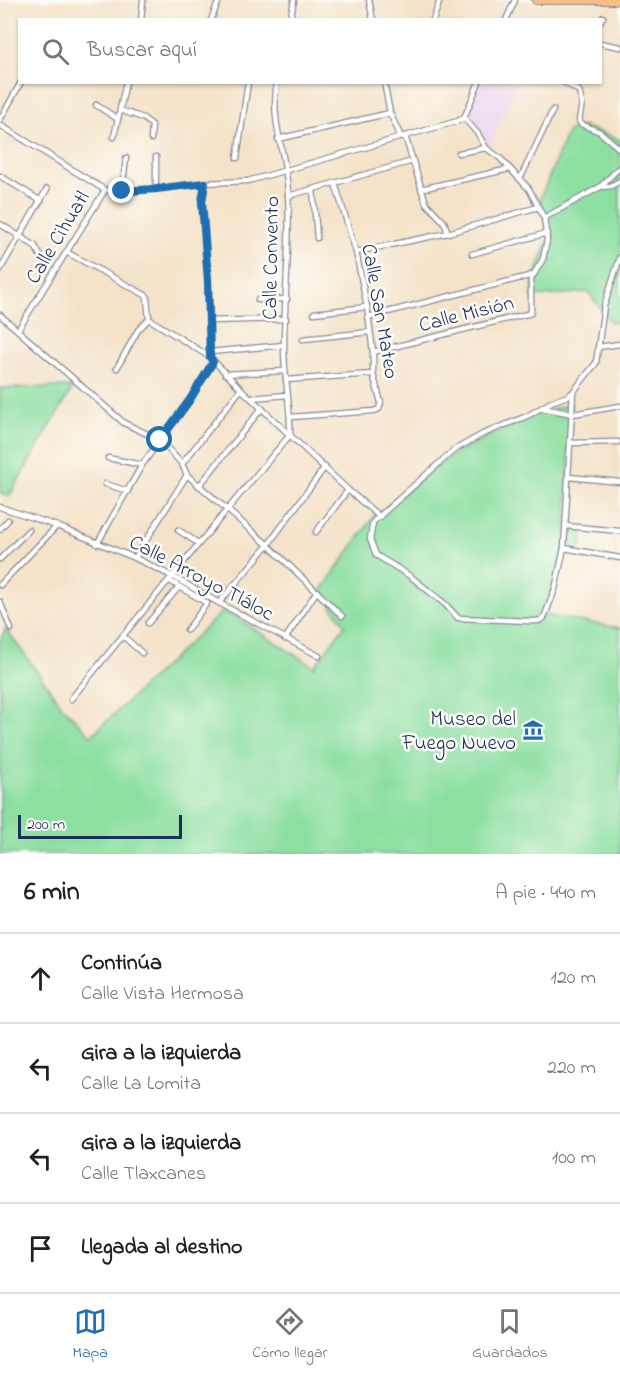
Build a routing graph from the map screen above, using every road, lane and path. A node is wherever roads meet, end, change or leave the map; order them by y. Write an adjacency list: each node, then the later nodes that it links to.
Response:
1 (143, 0): 9 (street)
2 (219, 0): 10 (street)
3 (294, 0): 11 (street)
4 (369, 0): 12 (street)
5 (440, 0): 13 (street)
6 (515, 0): 14 (street)
7 (536, 0): 8 (main road)
8 (620, 0)
9 (141, 18)
10 (212, 18)
11 (290, 18)
12 (373, 18)
13 (434, 18)
14 (507, 18)
15 (602, 43): 16 (street)
16 (620, 47)
17 (20, 84): 30 (street)
18 (126, 84): 25 (street)
19 (248, 84): 41 (street)
20 (277, 84): 35 (street, Calle Convento)
21 (384, 84): 27 (street)
22 (478, 84): 28 (street)
23 (565, 84): 37 (street)
24 (96, 105): 29 (street)
25 (120, 110): 29 (street); 34 (street)
26 (552, 110): 47 (street)
27 (390, 112): 33 (street); 35 (street)
28 (464, 118): 33 (street); 36 (street)
29 (118, 119): 32 (street)
30 (0, 120)
31 (0, 125): 56 (street)
32 (114, 137)
33 (403, 137): 42 (street); 45 (street)
34 (151, 139)
35 (278, 139): 45 (street, Calle Convento)
36 (486, 148): 38 (street); 44 (street)
37 (620, 148)
38 (459, 153)
39 (156, 157): 53 (street)
40 (126, 158): 57 (street)
41 (237, 158)
42 (413, 161): 50 (street); 55 (street)
43 (620, 167): 51 (street)
44 (509, 169): 47 (street); 55 (street)
45 (285, 172): 49 (street); 58 (street, Calle Convento)
46 (0, 176): 59 (street)
47 (520, 179): 60 (street)
48 (620, 181): 51 (street)
49 (205, 183): 53 (street); 82 (street)
50 (335, 183): 54 (street); 67 (street, Calle San Mateo)
51 (600, 188): 61 (street)
52 (47, 189): 59 (street)
53 (156, 189): 57 (street)
54 (313, 189): 58 (street); 66 (street)
55 (422, 189): 63 (street)
56 (105, 190): 57 (street); 68 (street, Calle Cihuatl)
57 (122, 191)
58 (288, 196): 74 (street, Calle Convento)
59 (40, 201): 65 (street)
60 (538, 207): 61 (street); 63 (street)
61 (544, 218): 64 (street)
62 (0, 224): 65 (street)
63 (448, 233): 67 (street)
64 (548, 233): 69 (street); 73 (street)
65 (20, 236): 71 (street); 72 (street)
66 (317, 238)
67 (356, 252): 76 (street, Calle San Mateo)
68 (68, 253): 80 (street); 83 (street, Calle Cihuatl)
69 (472, 254)
70 (620, 257): 88 (street)
71 (42, 259)
72 (0, 270)
73 (533, 275): 79 (street); 89 (street, Calle Misión)
74 (287, 299): 75 (street); 81 (street, Calle Convento)
75 (258, 300)
76 (367, 307): 77 (street); 79 (street, Calle San Mateo)
77 (315, 313)
78 (0, 315): 83 (street)
79 (368, 317): 84 (street, Calle San Mateo)
80 (150, 319): 90 (street); 91 (street)
81 (286, 319): 82 (street); 87 (street, Calle Convento)
82 (209, 321): 90 (street)
83 (18, 330): 106 (street)
84 (370, 332): 85 (street); 89 (street, Calle San Mateo)
85 (303, 339)
86 (620, 344): 88 (street)
87 (284, 345): 90 (street); 92 (street, Calle Convento)
88 (598, 347): 97 (street)
89 (373, 352): 94 (street, Calle San Mateo)
90 (211, 357): 93 (street); 106 (street)
91 (117, 368)
92 (285, 370): 93 (street); 95 (street, Calle Convento)
93 (225, 374): 96 (street)
94 (373, 374): 95 (street); 104 (street, Calle San Mateo)
95 (286, 380): 98 (street, Calle Convento)
96 (241, 389): 99 (street); 110 (street)
97 (573, 392): 102 (street); 103 (street)
98 (287, 395): 99 (street); 104 (street, Calle Convento)
99 (251, 398): 101 (street)
100 (620, 406): 103 (street)
101 (262, 408): 105 (street); 117 (street)
102 (542, 408): 103 (street); 122 (street)
103 (573, 414): 108 (street)
104 (291, 417): 105 (street, Calle Convento)
105 (290, 435): 112 (street); 121 (street)
106 (160, 440): 110 (street); 111 (street)
107 (618, 442): 108 (street)
108 (571, 443): 114 (street)
109 (108, 458): 111 (street)
110 (182, 464): 113 (street)
111 (142, 465): 119 (street)
112 (325, 467): 118 (street); 133 (street)
113 (187, 475): 117 (street); 137 (street)
114 (569, 477): 115 (street); 125 (street)
115 (620, 482)
116 (105, 484): 119 (street)
117 (199, 486): 121 (street)
118 (348, 490): 122 (street); 130 (street)
119 (128, 491): 132 (street)
120 (0, 507): 124 (street, Calle Arroyo Tláloc)
121 (227, 510): 131 (street); 133 (street)
122 (380, 517): 135 (street)
123 (8, 520): 126 (street)
124 (57, 526): 132 (street, Calle Arroyo Tláloc); 142 (street)
125 (566, 526): 129 (street); 135 (street)
126 (0, 529)
127 (29, 530): 136 (street)
128 (178, 530): 131 (street)
129 (620, 531)
130 (316, 532)
131 (198, 543): 140 (street)
132 (97, 544): 137 (street, Calle Arroyo Tláloc)
133 (268, 545): 144 (street); 146 (street)
134 (0, 548): 136 (street)
135 (564, 548): 138 (street)
136 (6, 553): 139 (street)
137 (135, 558): 140 (street, Calle Arroyo Tláloc)
138 (620, 558)
139 (0, 559)
140 (172, 576): 141 (street); 146 (street, Calle Arroyo Tláloc)
141 (170, 582): 143 (street); 151 (street)
142 (0, 585)
143 (179, 587): 148 (street); 150 (street)
144 (317, 591): 147 (street); 152 (street)
145 (0, 603): 149 (street)
146 (219, 603): 152 (street, Calle Arroyo Tláloc)
147 (342, 616)
148 (148, 623)
149 (11, 629)
150 (187, 630)
151 (123, 636): 153 (street); 155 (street)
152 (285, 639): 154 (street, Calle Arroyo Tláloc)
153 (142, 653)
154 (319, 656)
155 (71, 699)

